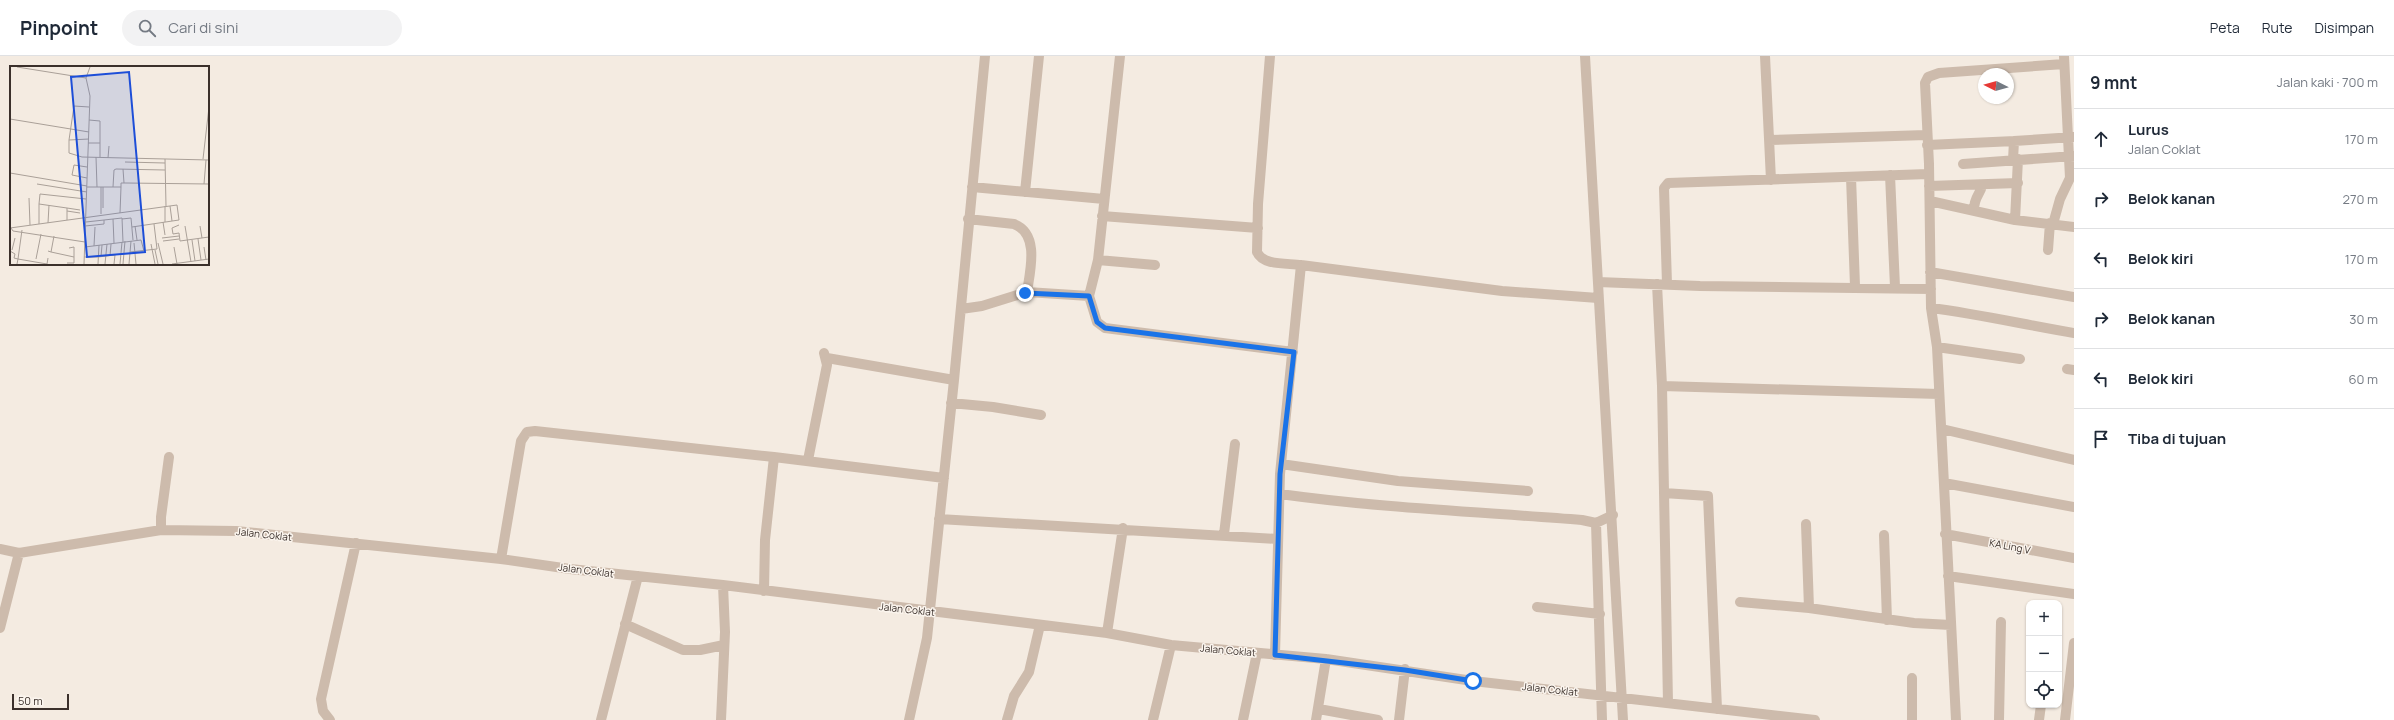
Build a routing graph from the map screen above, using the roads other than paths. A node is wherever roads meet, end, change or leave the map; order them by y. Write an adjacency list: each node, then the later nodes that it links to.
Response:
1 (985, 56): 23 (street)
2 (1039, 56): 24 (street)
3 (1120, 56): 25 (street)
4 (1270, 56): 33 (street)
5 (1585, 56): 39 (street)
6 (1765, 56): 10 (street)
7 (2064, 60): 8 (street); 11 (street)
8 (2070, 85): 9 (street)
9 (2072, 137): 12 (street); 13 (street)
10 (1770, 140): 11 (street); 19 (street)
11 (1926, 140): 12 (street); 16 (street)
12 (2015, 141): 14 (street)
13 (2071, 156): 14 (street); 31 (street)
14 (2016, 160): 15 (street); 20 (street)
15 (1963, 164)
16 (1928, 174): 17 (street); 22 (street)
17 (1890, 175): 18 (street); 42 (street)
18 (1851, 177): 19 (street); 41 (street)
19 (1771, 180): 40 (street)
20 (2018, 183): 21 (street); 30 (street)
21 (1982, 185): 22 (street); 27 (street)
22 (1929, 186): 26 (street)
23 (972, 187): 24 (street); 29 (street)
24 (1025, 192): 25 (street)
25 (1104, 199): 28 (street)
26 (1930, 201): 27 (street); 38 (street)
27 (1974, 210): 30 (street)
28 (1102, 216): 33 (street); 35 (street)
29 (968, 219): 44 (street); 49 (street)
30 (2014, 220): 31 (street)
31 (2051, 223): 32 (street); 34 (street)
32 (2074, 227)
33 (1258, 228): 36 (street)
34 (2048, 250)
35 (1098, 260): 37 (street); 45 (street)
36 (1301, 264): 47 (street); 52 (street)
37 (1155, 265)
38 (1930, 272): 43 (street); 46 (street)
39 (1598, 282): 40 (street); 47 (street)
40 (1662, 284): 41 (street); 55 (street)
41 (1855, 286): 42 (street)
42 (1894, 287): 43 (street)
43 (1931, 289): 48 (street)
44 (1027, 292): 45 (street); 49 (street)
45 (1089, 296): 52 (street)
46 (2074, 297)
47 (1598, 298): 72 (street)
48 (1932, 308): 50 (street); 51 (street)
49 (960, 309): 54 (street)
50 (2074, 333)
51 (1937, 347): 53 (street); 56 (street)
52 (1294, 352): 65 (street)
53 (2020, 359)
54 (954, 380): 57 (street); 63 (street)
55 (1662, 386): 56 (street); 69 (street)
56 (1938, 394): 59 (street)
57 (951, 403): 58 (street); 66 (street)
58 (1041, 415)
59 (1942, 429): 64 (street); 67 (street)
60 (1235, 444): 78 (street)
61 (169, 457): 77 (street)
62 (774, 457): 63 (street); 85 (street); 90 (street)
63 (808, 460): 66 (street)
64 (2074, 460)
65 (1281, 464): 68 (street); 70 (street)
66 (944, 478): 73 (street)
67 (1944, 483): 71 (street); 79 (street)
68 (1528, 491)
69 (1664, 493): 114 (street); 117 (street)
70 (1280, 494): 74 (street); 81 (street)
71 (2074, 507)
72 (1613, 515): 74 (street); 113 (street)
73 (939, 519): 76 (street); 95 (street)
74 (1596, 523): 96 (street)
75 (1806, 524): 94 (street)
76 (1123, 528): 78 (street); 103 (street)
77 (161, 530): 82 (street, Jalan Coklat); 84 (street, Jalan Coklat)
78 (1224, 534): 81 (street)
79 (1945, 534): 86 (street, KA Ling V); 88 (street)
80 (1884, 535): 97 (street)
81 (1278, 539): 108 (street)
82 (356, 543): 85 (street, Jalan Coklat); 118 (street)
83 (0, 549): 84 (street, Jalan Coklat)
84 (19, 553): 102 (street)
85 (501, 558): 87 (street, Jalan Coklat)
86 (2074, 558)
87 (638, 576): 89 (street, Jalan Coklat); 99 (street)
88 (1948, 576): 91 (street); 101 (street)
89 (723, 585): 90 (street, Jalan Coklat); 105 (street)
90 (764, 591): 95 (street, Jalan Coklat)
91 (2074, 594)
92 (1740, 602): 94 (street)
93 (1537, 607): 96 (street)
94 (1809, 608): 97 (street)
95 (928, 612): 100 (street, Jalan Coklat); 121 (street)
96 (1600, 614): 112 (street)
97 (1887, 620): 101 (street)
98 (2001, 622): 133 (street)
99 (625, 624): 105 (street); 119 (street)
100 (1040, 625): 103 (street, Jalan Coklat); 122 (street)
101 (1951, 625): 132 (street)
102 (0, 628)
103 (1107, 633): 106 (street, Jalan Coklat)
104 (2074, 643): 135 (street)
105 (724, 645): 120 (street)
106 (1171, 645): 107 (street, Jalan Coklat); 123 (street)
107 (1257, 653): 108 (street, Jalan Coklat); 124 (street)
108 (1275, 655): 109 (street, Jalan Coklat)
109 (1326, 659): 110 (street, Jalan Coklat); 116 (street)
110 (1405, 670): 112 (street, Jalan Coklat); 127 (street)
111 (1912, 678): 131 (street)
112 (1602, 694): 113 (street, Jalan Coklat); 128 (street)
113 (1622, 697): 114 (street, Jalan Coklat); 129 (street)
114 (1668, 703): 117 (street, Jalan Coklat)
115 (2041, 708): 134 (street)
116 (1319, 709): 125 (street); 126 (street)
117 (1716, 709): 130 (street, Jalan Coklat)
118 (330, 720)
119 (601, 720)
120 (721, 720)
121 (909, 720)
122 (1007, 720)
123 (1153, 720)
124 (1243, 720)
125 (1316, 720)
126 (1378, 720)
127 (1399, 720)
128 (1602, 720)
129 (1623, 720)
130 (1815, 720)
131 (1912, 720)
132 (1956, 720)
133 (1999, 720)
134 (2039, 720)
135 (2065, 720)

